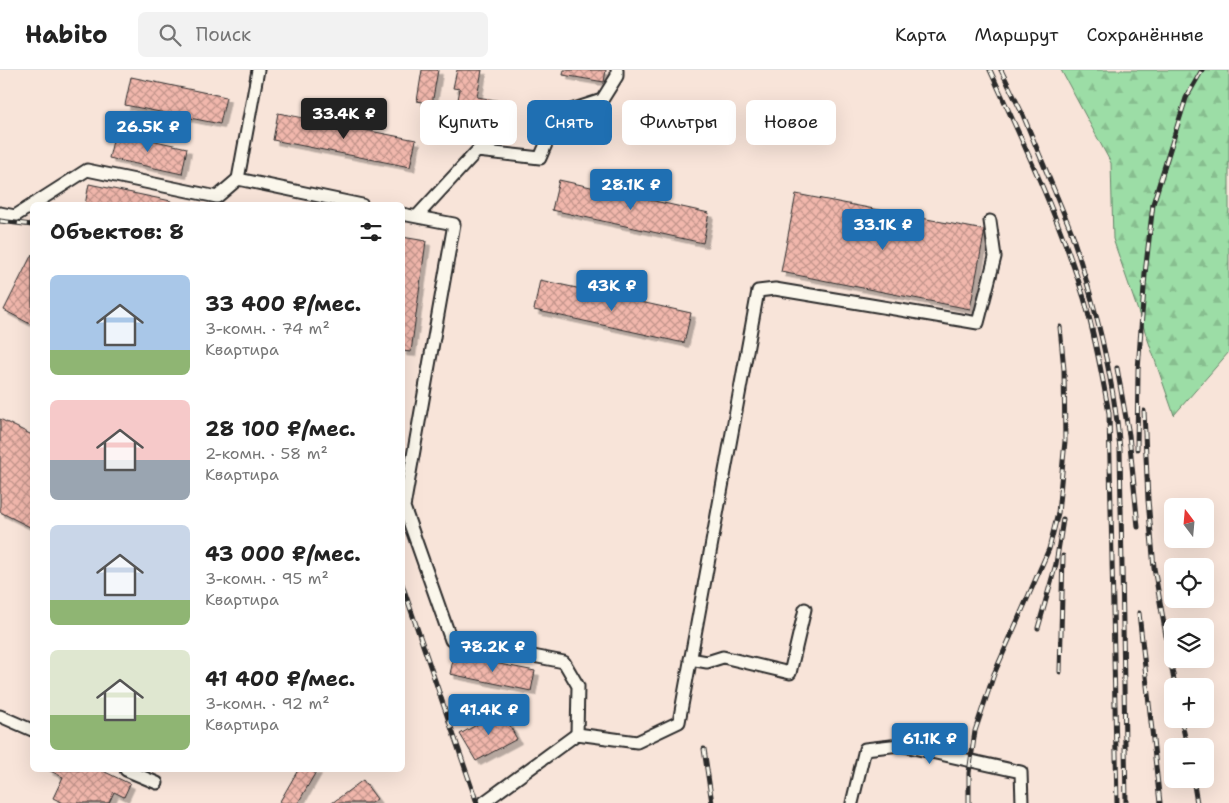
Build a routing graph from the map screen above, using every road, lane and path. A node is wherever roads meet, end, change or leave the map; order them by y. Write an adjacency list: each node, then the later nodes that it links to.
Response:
1 (258, 70): 3 (street)
2 (618, 70): 9 (street)
3 (238, 179): 4 (street); 5 (street)
4 (37, 202)
5 (348, 202)
6 (30, 206): 7 (street)
7 (0, 213)
8 (405, 214): 9 (street)
9 (417, 216): 11 (street)
10 (990, 221): 14 (street)
11 (405, 501)
12 (405, 510): 17 (street)
13 (805, 610): 14 (street)
14 (690, 658): 17 (street)
15 (0, 716): 16 (street)
16 (30, 729)
17 (577, 734): 20 (street)
18 (131, 772): 19 (street)
19 (157, 783)
20 (482, 803)
21 (852, 803): 22 (street)
22 (1022, 803)

